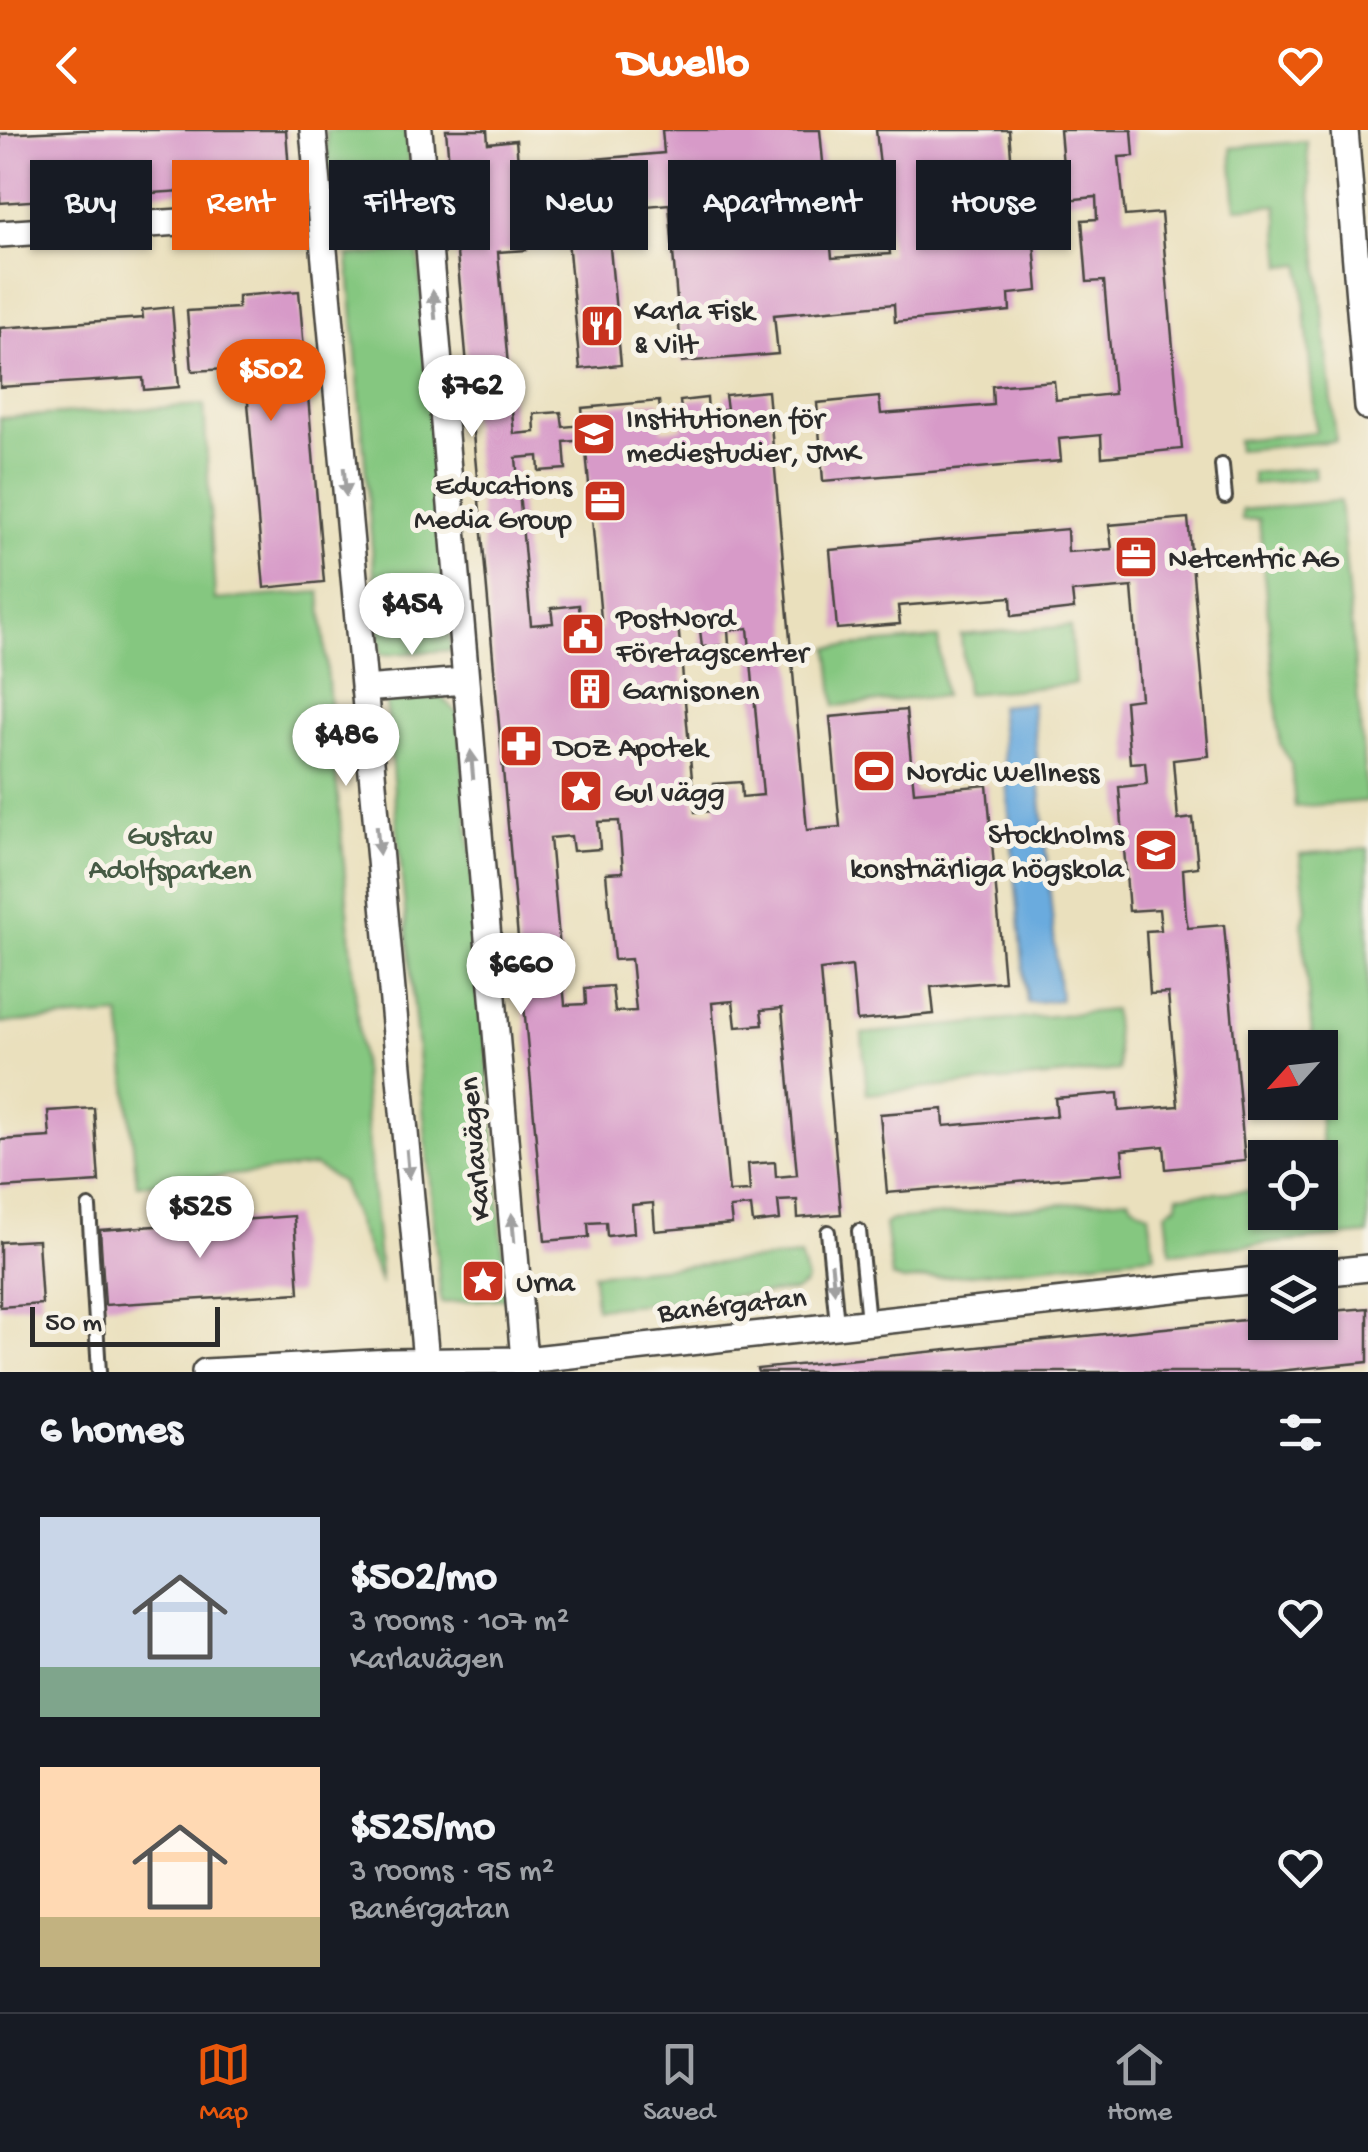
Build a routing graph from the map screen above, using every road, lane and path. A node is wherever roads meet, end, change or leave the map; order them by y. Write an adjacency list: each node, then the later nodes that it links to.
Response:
1 (313, 130): 6 (street)
2 (419, 130): 4 (street, Karlavägen)
3 (1345, 130): 10 (street)
4 (422, 160)
5 (329, 209): 6 (street)
6 (320, 210): 14 (street, one-way to 14)
7 (172, 223): 8 (street)
8 (0, 234)
9 (430, 250): 13 (street, Karlavägen, one-way to 9)
10 (1368, 407)
11 (1222, 464): 12 (lane)
12 (1226, 498)
13 (464, 682): 14 (street); 23 (street, Karlavägen, one-way to 13)
14 (364, 689): 24 (street, one-way to 24)
15 (88, 1207): 25 (lane)
16 (859, 1230): 21 (lane)
17 (828, 1232): 22 (lane, one-way to 22)
18 (1368, 1268): 19 (street)
19 (1338, 1272)
20 (1248, 1281): 21 (street, Banérgatan)
21 (868, 1321): 22 (street, Banérgatan)
22 (837, 1324): 23 (street, Banérgatan)
23 (525, 1366): 24 (street, Banérgatan)
24 (426, 1367): 26 (street, Banérgatan)
25 (99, 1372)
26 (205, 1372)

